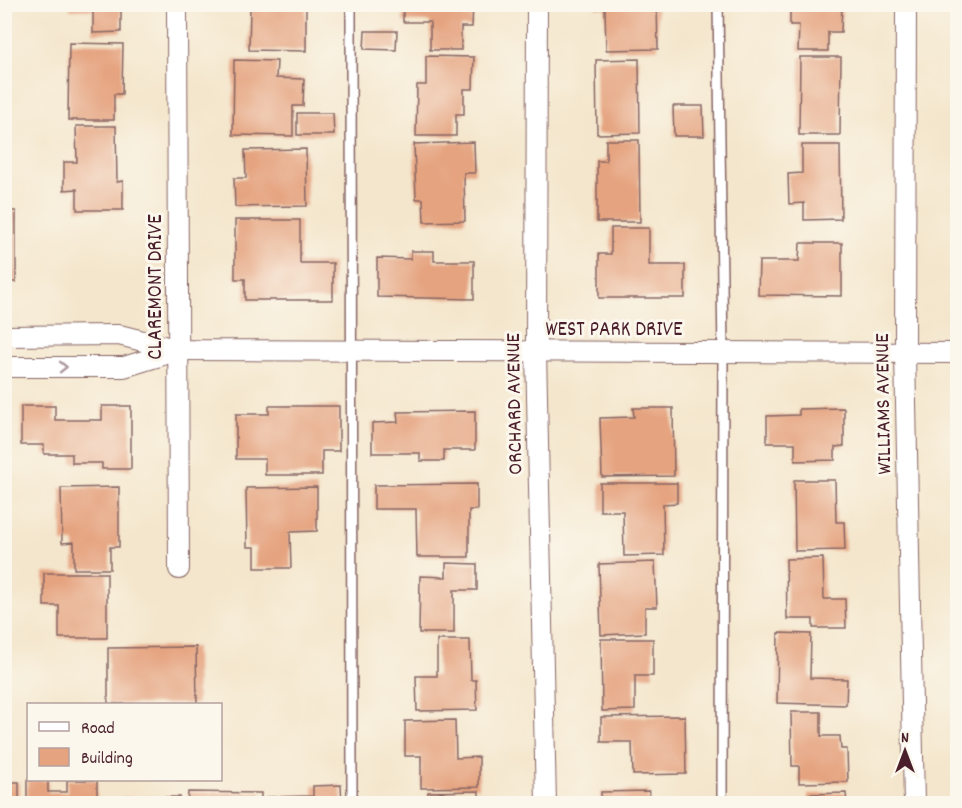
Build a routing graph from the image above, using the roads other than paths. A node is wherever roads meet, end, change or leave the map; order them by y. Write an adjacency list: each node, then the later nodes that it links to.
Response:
1 (177, 4): 7 (street, CLAREMONT DRIVE)
2 (351, 4): 8 (lane)
3 (537, 4): 9 (street, ORCHARD AVENUE)
4 (718, 4): 10 (lane)
5 (906, 4): 11 (street, WILLIAMS AVENUE)
6 (4, 336): 7 (street, WEST PARK DRIVE)
7 (178, 350): 8 (street, WEST PARK DRIVE); 13 (street, WEST PARK DRIVE, one-way to 7); 14 (street, CLAREMONT DRIVE)
8 (351, 351): 9 (street, WEST PARK DRIVE); 15 (lane)
9 (536, 351): 10 (street, WEST PARK DRIVE); 16 (street, ORCHARD AVENUE)
10 (723, 352): 11 (street, WEST PARK DRIVE); 17 (lane)
11 (905, 353): 12 (street, WEST PARK DRIVE); 18 (street, WILLIAMS AVENUE)
12 (957, 353)
13 (4, 367)
14 (179, 569)
15 (352, 804)
16 (546, 804)
17 (722, 804)
18 (914, 804)

